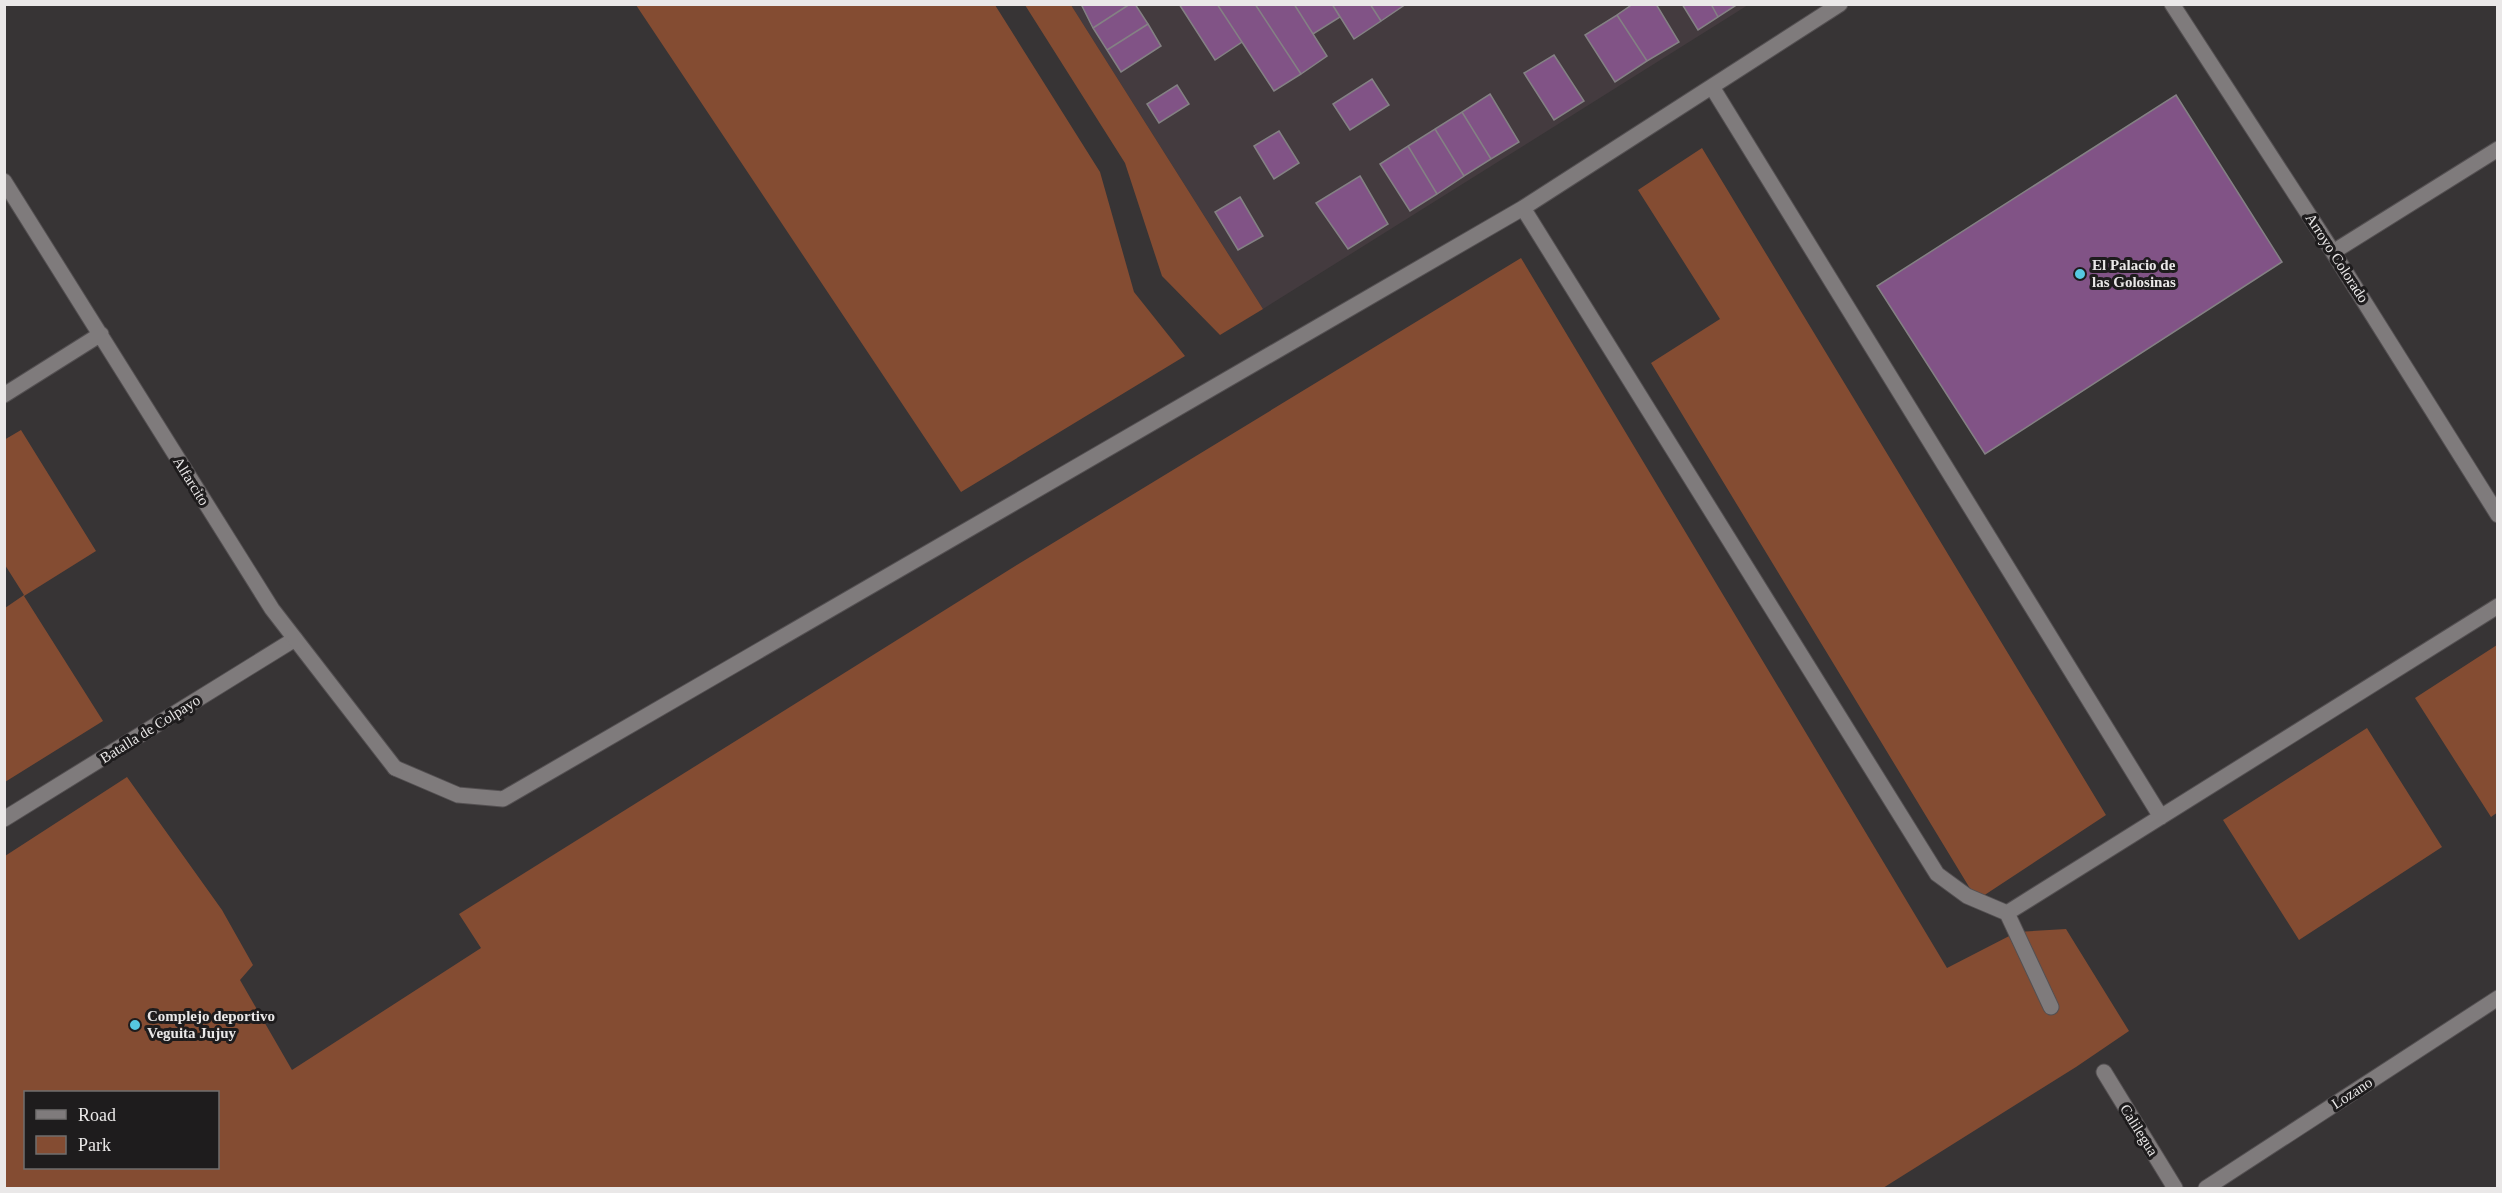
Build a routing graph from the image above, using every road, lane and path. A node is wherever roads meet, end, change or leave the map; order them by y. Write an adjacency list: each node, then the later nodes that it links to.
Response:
1 (1840, 4): 3 (street)
2 (2172, 4): 7 (street, Arroyo Colorado)
3 (1712, 87): 6 (street); 13 (street)
4 (2498, 149): 7 (street)
5 (4, 181): 8 (street, Alfarcito)
6 (1523, 208): 12 (street, Alfarcito); 15 (street)
7 (2333, 252): 10 (street, Arroyo Colorado)
8 (101, 334): 9 (street); 12 (street, Alfarcito)
9 (4, 395)
10 (2498, 515)
11 (2498, 606): 13 (street)
12 (295, 639): 14 (street, Batalla de Colpayo)
13 (2161, 817): 15 (street)
14 (4, 819)
15 (2007, 913): 17 (street)
16 (2498, 998): 20 (street, Lozano)
17 (2051, 1007)
18 (2104, 1072): 19 (street, Calilegua)
19 (2175, 1188)
20 (2206, 1188)

